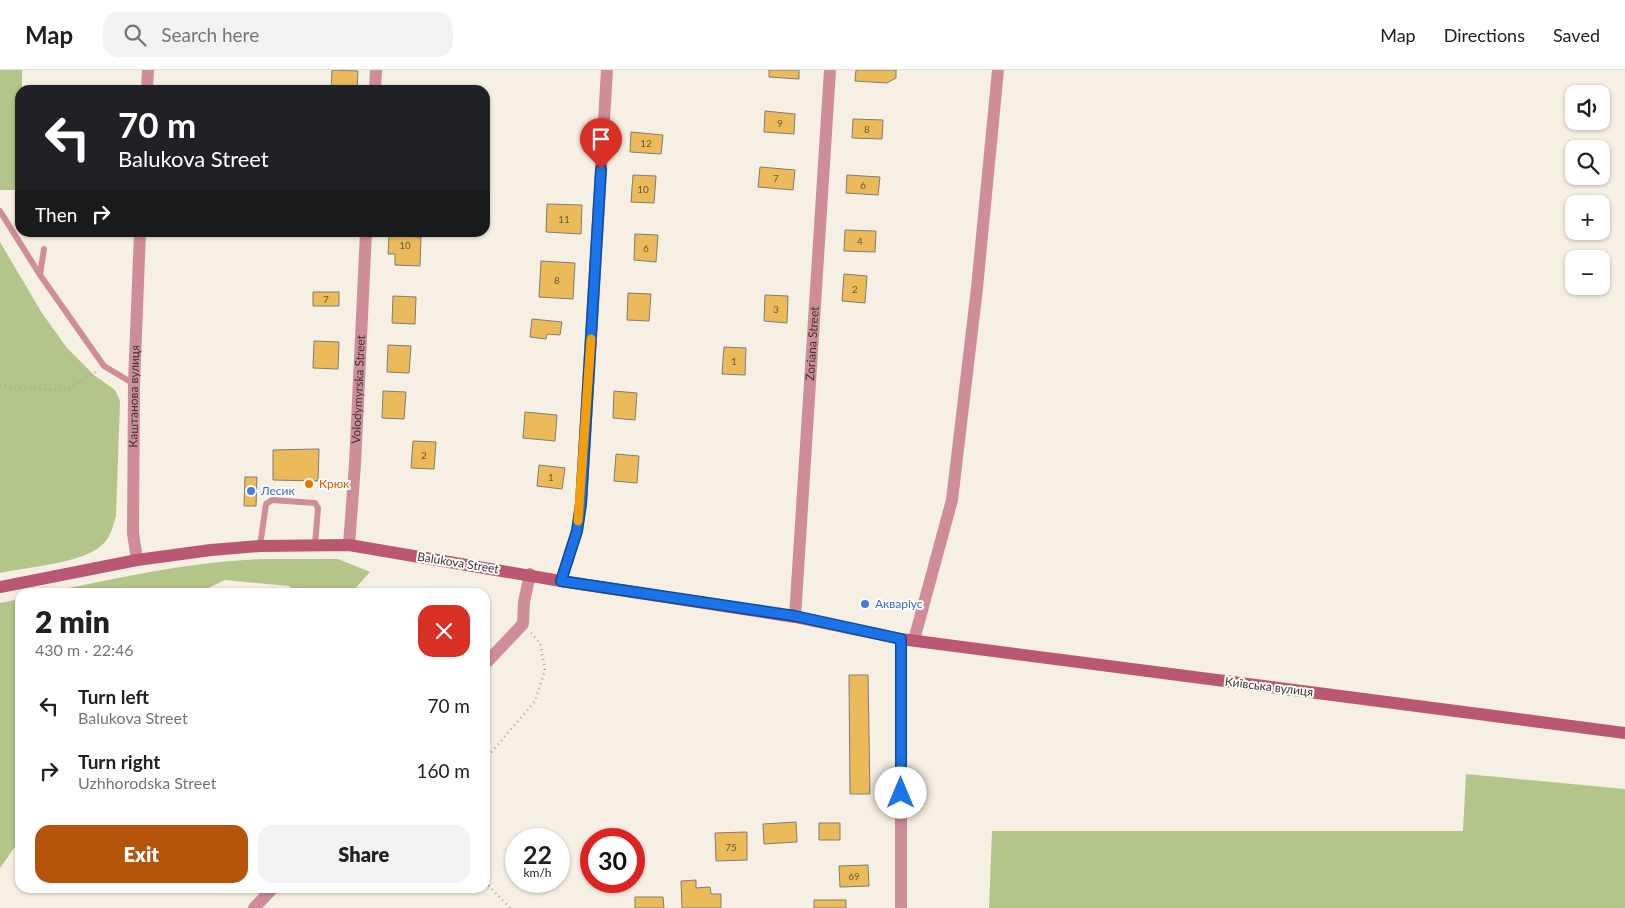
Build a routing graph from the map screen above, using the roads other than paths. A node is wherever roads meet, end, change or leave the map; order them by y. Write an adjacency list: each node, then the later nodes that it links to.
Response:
1 (148, 70): 6 (street)
2 (376, 70): 7 (street)
3 (607, 70): 21 (street)
4 (830, 70): 23 (street, Zoriana Street)
5 (998, 70): 24 (street)
6 (147, 85)
7 (375, 85)
8 (0, 211): 9 (lane)
9 (15, 235)
10 (16, 237): 14 (lane)
11 (140, 237): 15 (street, Каштанова вулиця)
12 (366, 237): 17 (street, Volodymyrska Street)
13 (44, 249): 14 (lane)
14 (40, 275): 15 (lane)
15 (134, 384): 19 (street, Каштанова вулиця)
16 (315, 545): 17 (main road, Balukova Street); 18 (main road, Balukova Street); 18 (lane)
17 (348, 545): 20 (main road, Balukova Street)
18 (260, 546): 19 (main road, Balukova Street)
19 (137, 560): 22 (main road, Balukova Street)
20 (530, 574): 21 (main road, Balukova Street); 25 (street)
21 (561, 581): 23 (main road, Balukova Street)
22 (0, 587)
23 (795, 616): 24 (main road, Balukova Street)
24 (907, 639): 26 (main road, Київська вулиця); 29 (street)
25 (490, 659)
26 (1625, 733)
27 (268, 893): 28 (street)
28 (254, 908)
29 (901, 908)

